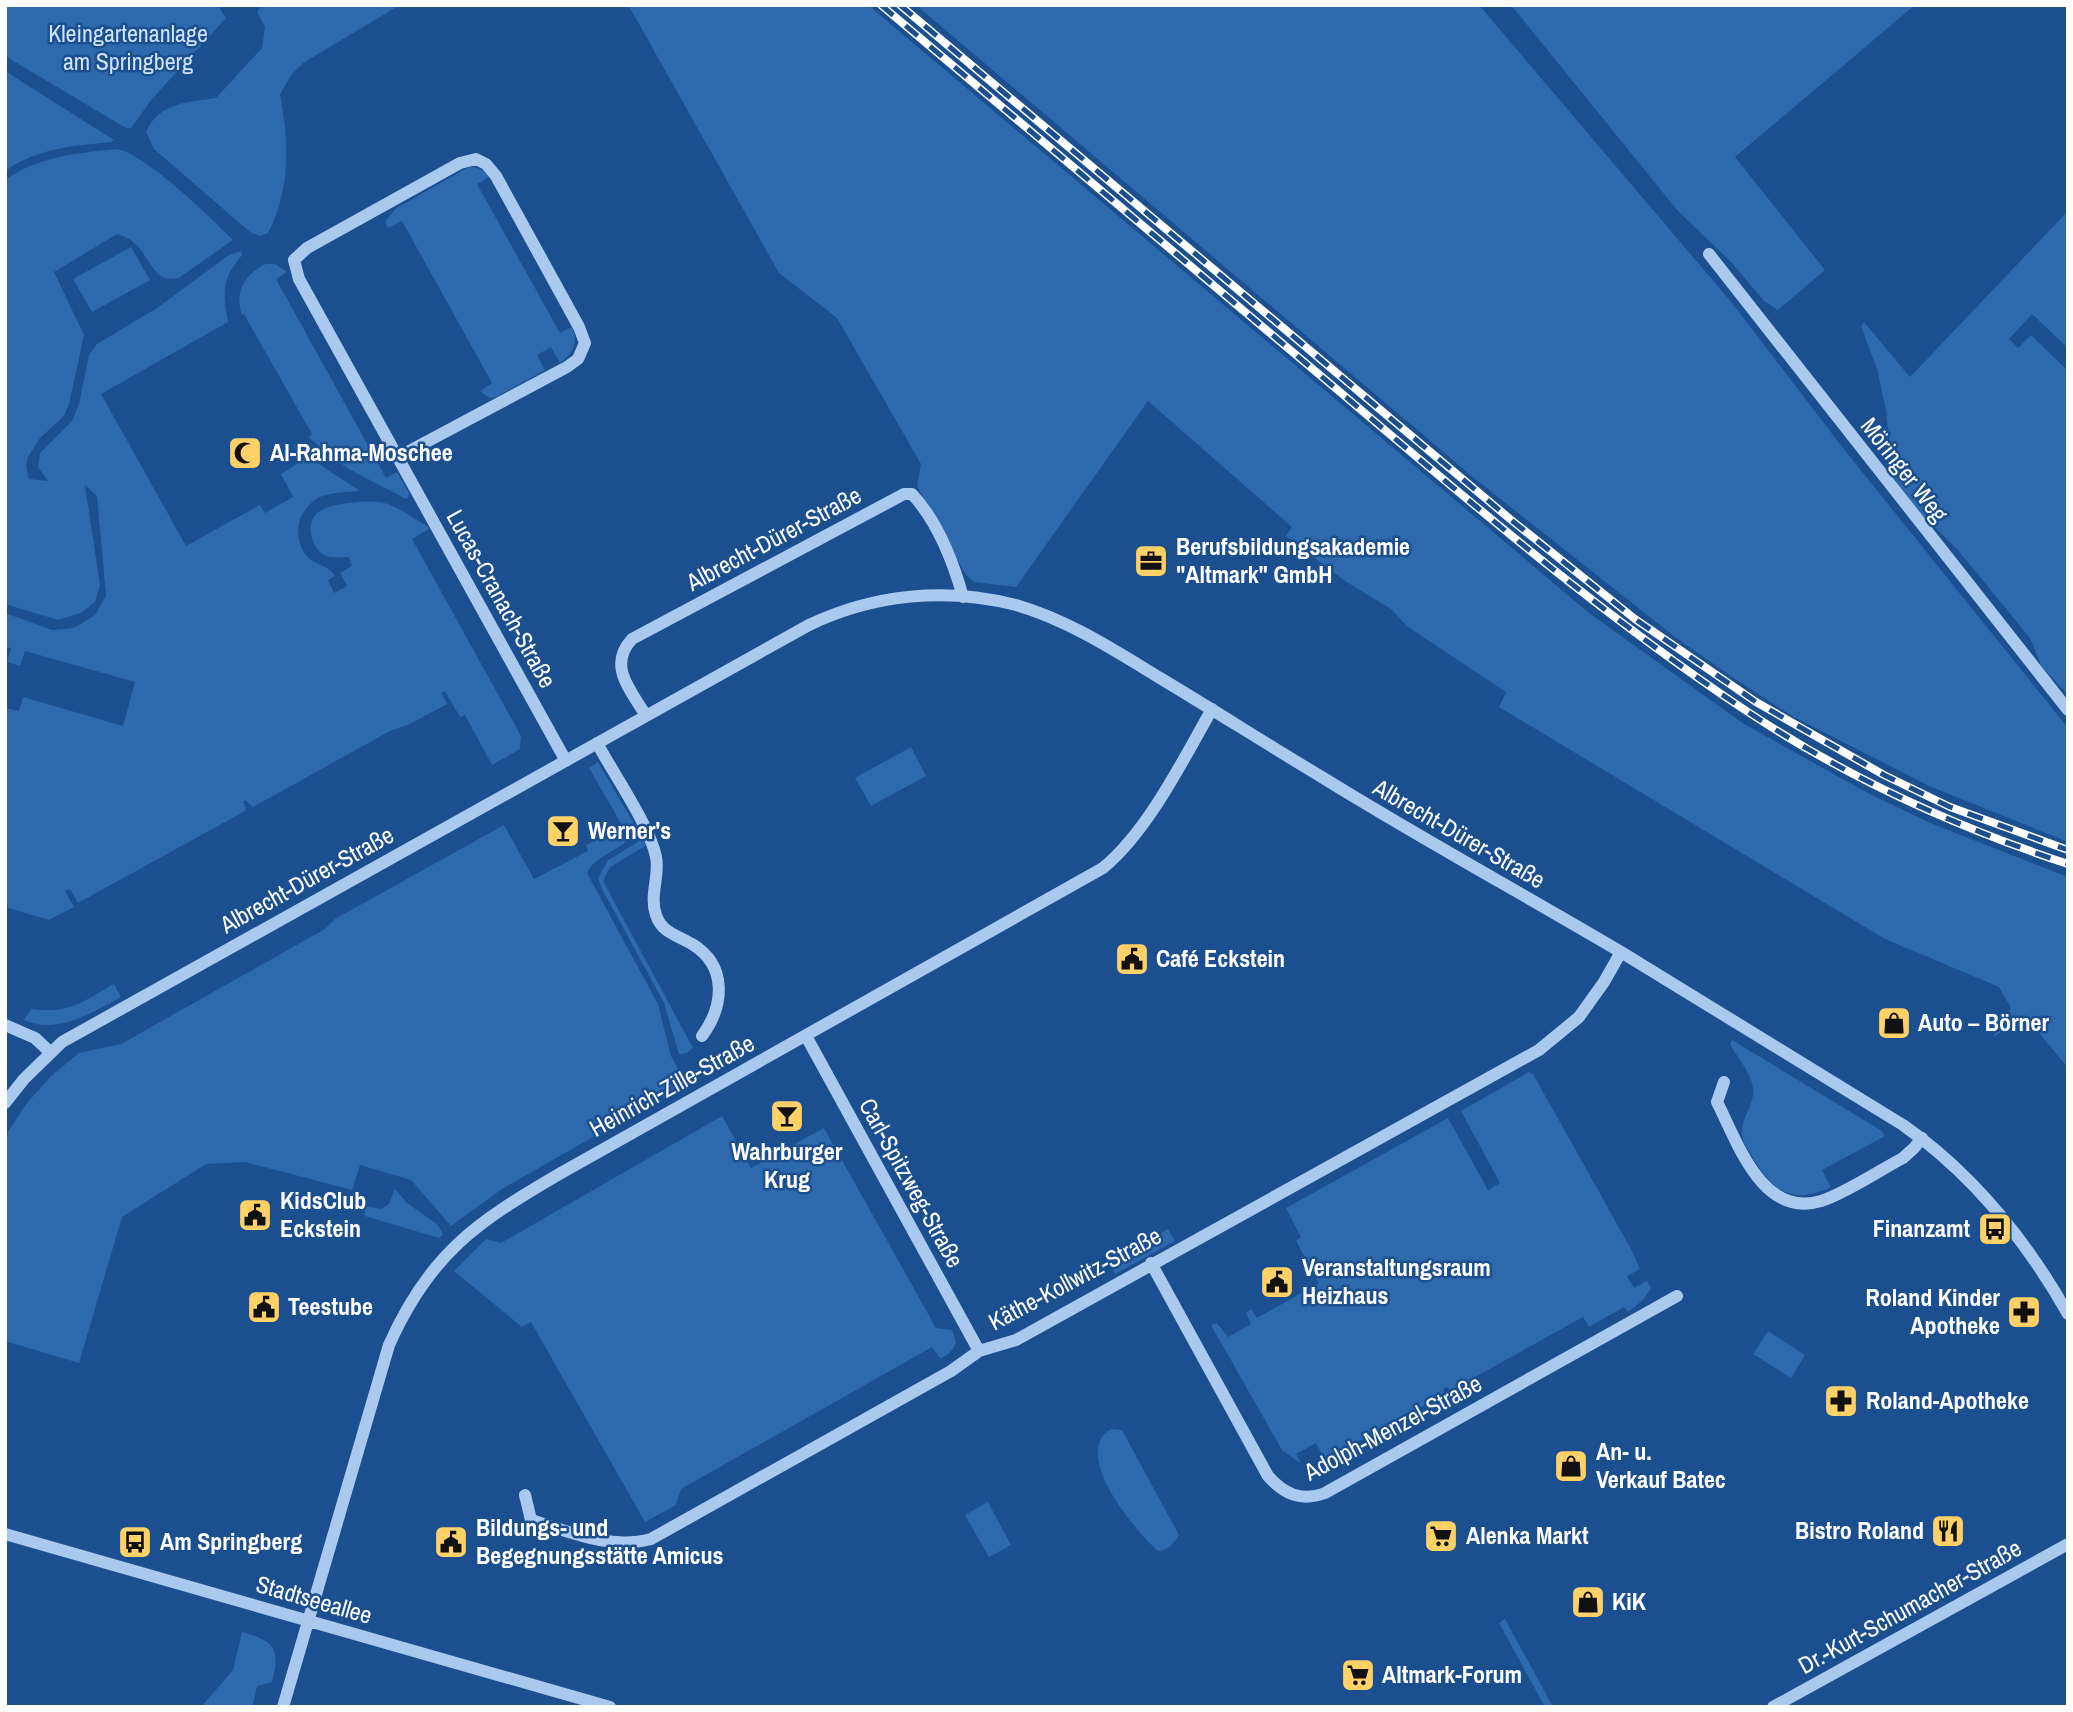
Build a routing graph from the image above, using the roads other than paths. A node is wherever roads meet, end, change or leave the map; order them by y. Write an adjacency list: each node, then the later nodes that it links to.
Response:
1 (1709, 254): 5 (street, Möringer Weg)
2 (398, 457): 2 (street, Lucas-Cranach-Straße); 8 (street, Lucas-Cranach-Straße)
3 (963, 597): 4 (street, Albrecht-Dürer-Straße); 6 (street, Albrecht-Dürer-Straße); 6 (street, Albrecht-Dürer-Straße)
4 (1212, 709): 9 (street, Albrecht-Dürer-Straße); 12 (street, Heinrich-Zille-Straße)
5 (2068, 710)
6 (646, 716): 7 (street, Albrecht-Dürer-Straße)
7 (597, 743): 8 (street, Albrecht-Dürer-Straße); 11 (street)
8 (566, 761): 13 (street, Albrecht-Dürer-Straße)
9 (1620, 952): 16 (street, Albrecht-Dürer-Straße); 17 (street, Käthe-Kollwitz-Straße)
10 (5, 1026): 13 (street)
11 (702, 1036)
12 (806, 1036): 20 (street, Carl-Spitzweg-Straße); 24 (street, Heinrich-Zille-Straße)
13 (50, 1052): 15 (street, Albrecht-Dürer-Straße)
14 (1724, 1082): 16 (street)
15 (5, 1103)
16 (1922, 1138): 19 (street, Albrecht-Dürer-Straße)
17 (1151, 1263): 18 (street, Adolph-Menzel-Straße); 20 (street, Käthe-Kollwitz-Straße)
18 (1677, 1296)
19 (2068, 1314)
20 (979, 1351): 21 (street, Käthe-Kollwitz-Straße)
21 (525, 1495)
22 (5, 1534): 24 (street, Stadtseeallee)
23 (2068, 1544): 27 (street, Dr.-Kurt-Schumacher-Straße)
24 (308, 1621): 25 (street, Heinrich-Zille-Straße); 26 (street, Stadtseeallee)
25 (283, 1707)
26 (610, 1707)
27 (1773, 1707)

